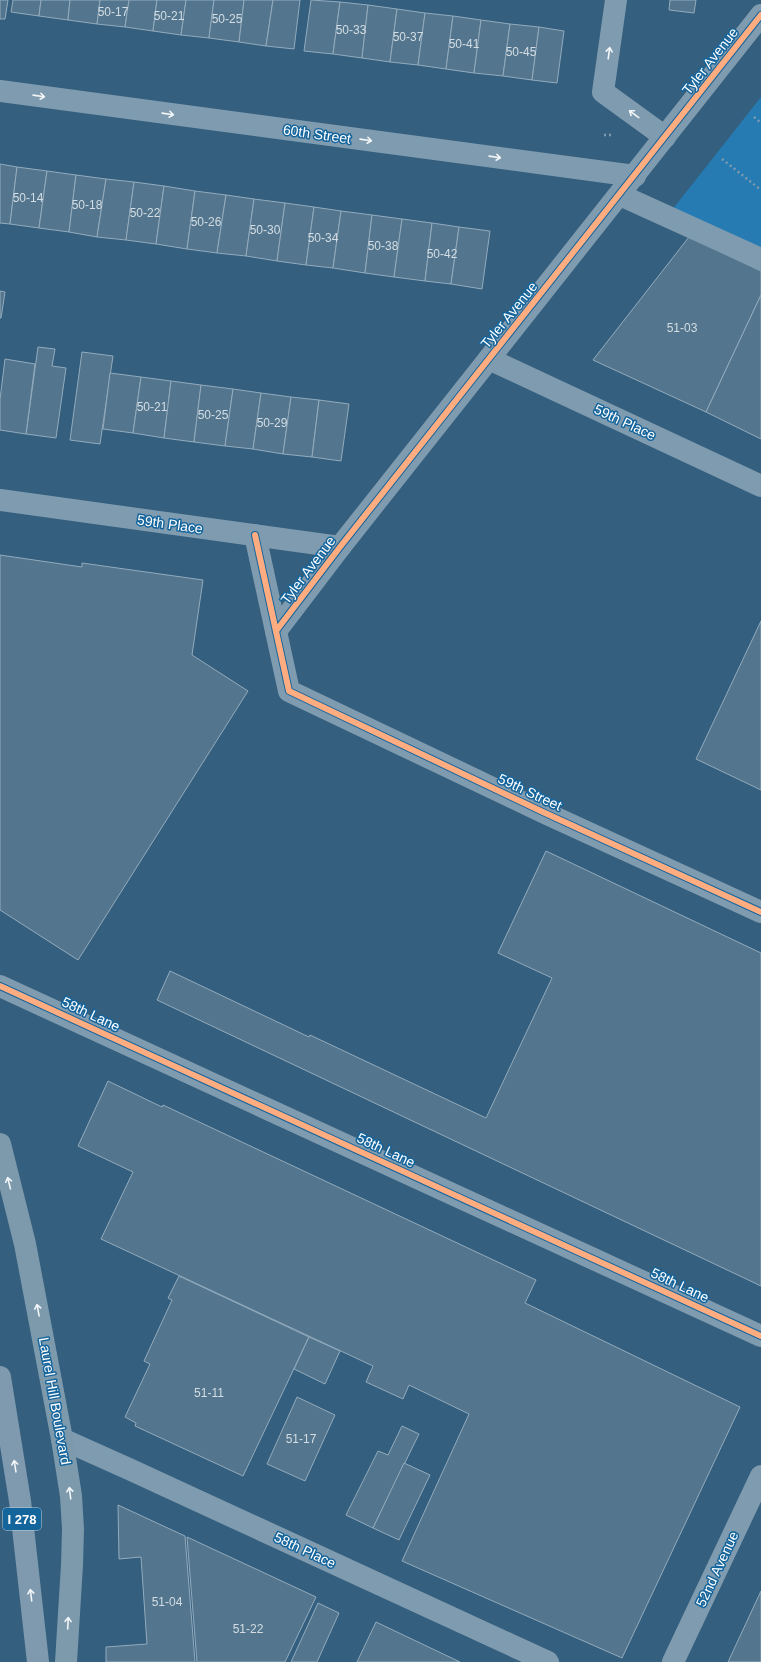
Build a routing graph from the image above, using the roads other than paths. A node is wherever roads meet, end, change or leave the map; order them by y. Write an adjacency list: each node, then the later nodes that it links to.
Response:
1 (616, 0): 4 (street, one-way to 1)
2 (761, 15): 4 (street, Tyler Avenue)
3 (0, 91): 5 (street, 60th Street, one-way to 5)
4 (665, 137): 5 (street, Tyler Avenue)
5 (635, 176): 6 (street, Tyler Avenue)
6 (620, 195): 7 (street); 8 (street, Tyler Avenue)
7 (761, 259)
8 (489, 358): 9 (street, 59th Place); 12 (street, Tyler Avenue)
9 (761, 486)
10 (0, 500): 11 (street, 59th Place)
11 (255, 535): 12 (street, 59th Place); 13 (street)
12 (340, 547): 13 (street, Tyler Avenue)
13 (276, 631): 14 (street, 59th Street)
14 (761, 912)
15 (0, 986): 17 (street, 58th Lane)
16 (0, 1144): 19 (main road, Laurel Hill Boulevard, one-way to 16)
17 (761, 1336)
18 (0, 1377): 21 (highway, I 278, one-way to 18)
19 (62, 1439): 22 (main road, Laurel Hill Boulevard, one-way to 19); 23 (street, 58th Place)
20 (761, 1476): 24 (street, 52nd Avenue)
21 (38, 1662)
22 (66, 1662)
23 (548, 1662)
24 (673, 1662)

